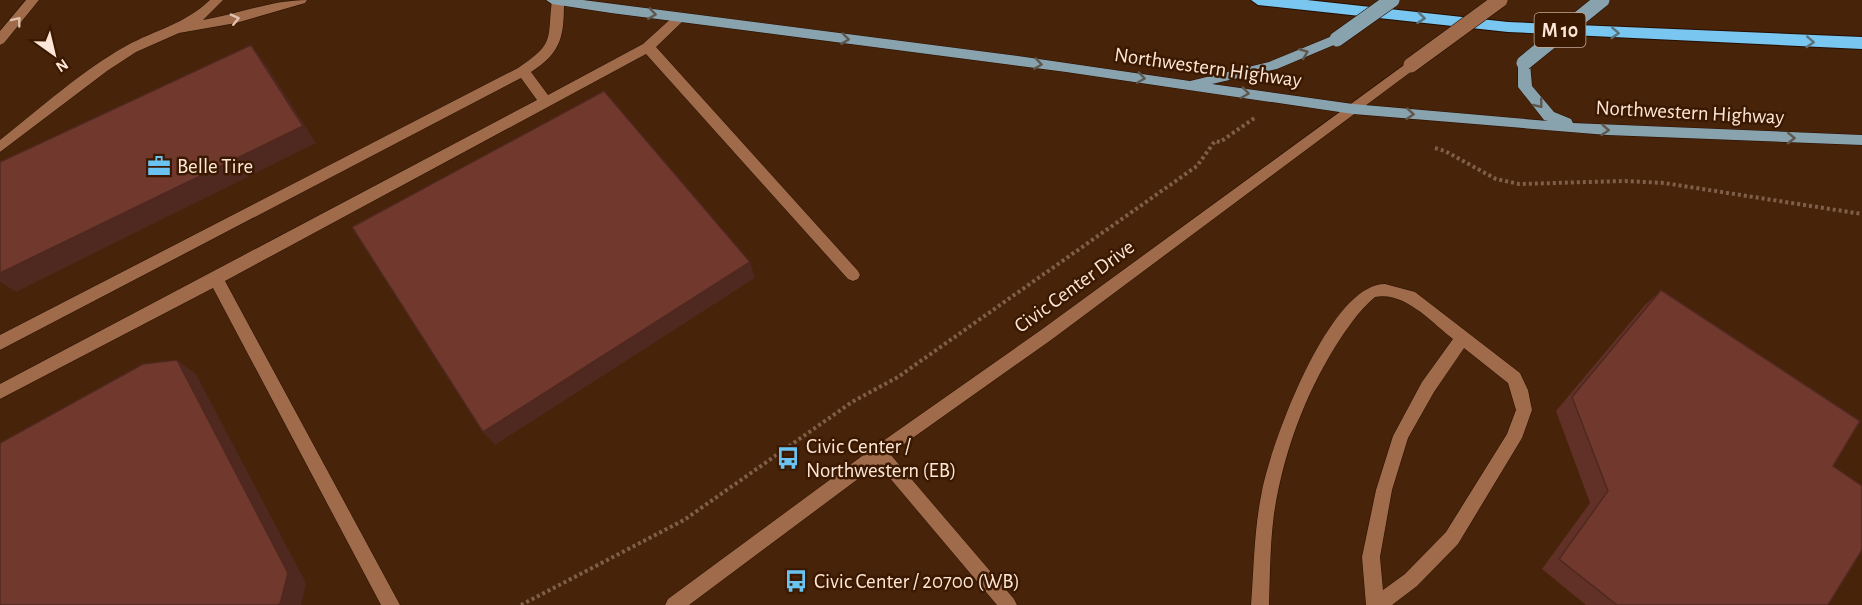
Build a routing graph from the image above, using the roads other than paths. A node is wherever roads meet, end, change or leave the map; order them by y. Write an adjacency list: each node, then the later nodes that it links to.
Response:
1 (33, 0): 11 (street, one-way to 1)
2 (217, 0): 10 (street)
3 (302, 0): 10 (street, one-way to 3)
4 (555, 0): 9 (main road, Northwestern Highway, one-way to 9); 14 (street)
5 (1258, 0): 12 (highway, M 10, one-way to 12)
6 (1392, 0): 15 (main road, one-way to 6, bridge)
7 (1500, 0): 17 (street, Civic Center Drive, bridge)
8 (1602, 0): 18 (main road, one-way to 18, bridge)
9 (679, 18): 13 (street); 15 (main road, Northwestern Highway, one-way to 15)
10 (177, 29): 20 (street)
11 (0, 40)
12 (1862, 44)
13 (648, 47): 16 (street); 21 (street)
14 (523, 71): 16 (street); 24 (street)
15 (1187, 85): 17 (main road, Northwestern Highway, one-way to 17)
16 (545, 101): 22 (street)
17 (1352, 108): 18 (main road, Northwestern Highway, one-way to 18); 26 (street, Civic Center Drive)
18 (1577, 128): 19 (main road, Northwestern Highway, one-way to 19)
19 (1862, 140)
20 (0, 147)
21 (853, 274)
22 (216, 279): 25 (street); 27 (street)
23 (1463, 338): 30 (street); 31 (street); 31 (street)
24 (0, 343)
25 (0, 392)
26 (879, 453): 28 (street, Civic Center Drive); 29 (street)
27 (391, 605)
28 (674, 605)
29 (1008, 605)
30 (1260, 605)
31 (1376, 605)

